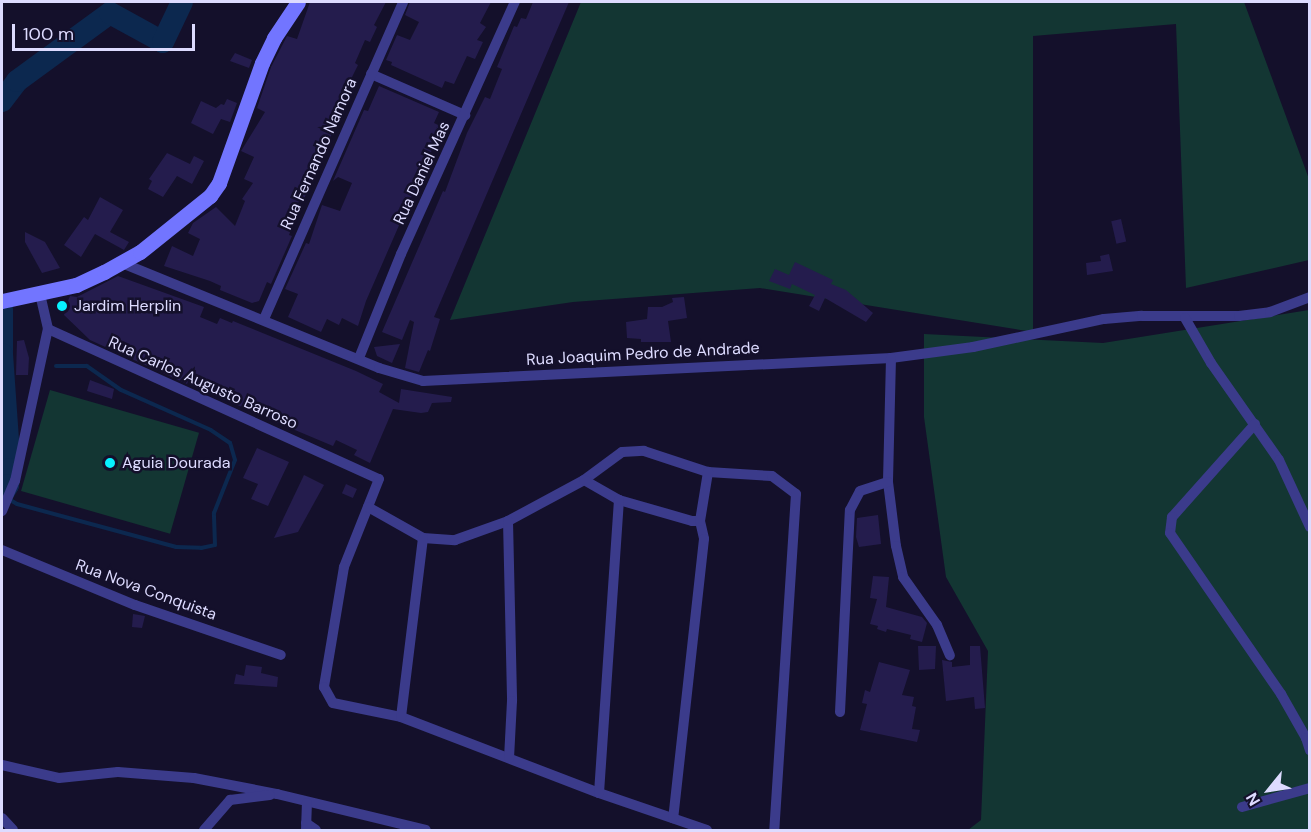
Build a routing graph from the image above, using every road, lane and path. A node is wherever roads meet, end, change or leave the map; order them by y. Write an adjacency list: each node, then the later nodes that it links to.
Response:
1 (298, 2): 6 (main road)
2 (403, 2): 4 (street, Rua Fernando Namora)
3 (515, 2): 5 (street, Rua Daniel Mas)
4 (371, 74): 5 (street); 11 (street, Rua Fernando Namora)
5 (465, 115): 13 (street, Rua Daniel Mas)
6 (122, 263): 7 (main road); 11 (street, Rua Joaquim Pedro de Andrade)
7 (40, 294): 9 (main road); 12 (street)
8 (1310, 297): 10 (street, Rua Joaquim Pedro de Andrade)
9 (9, 300)
10 (1185, 318): 14 (street, Rua Joaquim Pedro de Andrade); 15 (street)
11 (264, 319): 13 (street, Rua Joaquim Pedro de Andrade)
12 (48, 329): 20 (street, Rua Carlos Augusto Barroso); 21 (street)
13 (359, 358): 14 (street, Rua Joaquim Pedro de Andrade)
14 (891, 358): 18 (street)
15 (1255, 424): 24 (street); 31 (street)
16 (708, 472): 17 (street); 23 (street); 48 (street)
17 (584, 480): 19 (street); 22 (street)
18 (888, 482): 28 (street); 29 (street)
19 (620, 500): 23 (street); 36 (street)
20 (368, 507): 25 (street); 30 (street)
21 (2, 511)
22 (508, 521): 25 (street); 33 (street)
23 (700, 521): 41 (street)
24 (1310, 527)
25 (423, 538): 30 (street)
26 (2, 550): 27 (street, Rua Nova Conquista)
27 (281, 655)
28 (951, 655)
29 (840, 712)
30 (401, 717): 33 (street)
31 (1308, 738): 32 (street)
32 (1310, 750)
33 (509, 758): 36 (street)
34 (2, 765): 37 (street)
35 (1310, 788): 39 (street)
36 (599, 793): 41 (street)
37 (277, 794): 38 (street); 45 (street)
38 (307, 803): 42 (street); 43 (street)
39 (1242, 807)
40 (2, 818): 44 (street)
41 (673, 818): 47 (street)
42 (306, 827): 46 (street)
43 (422, 830)
44 (13, 831)
45 (204, 831)
46 (316, 831)
47 (707, 831)
48 (774, 831)

